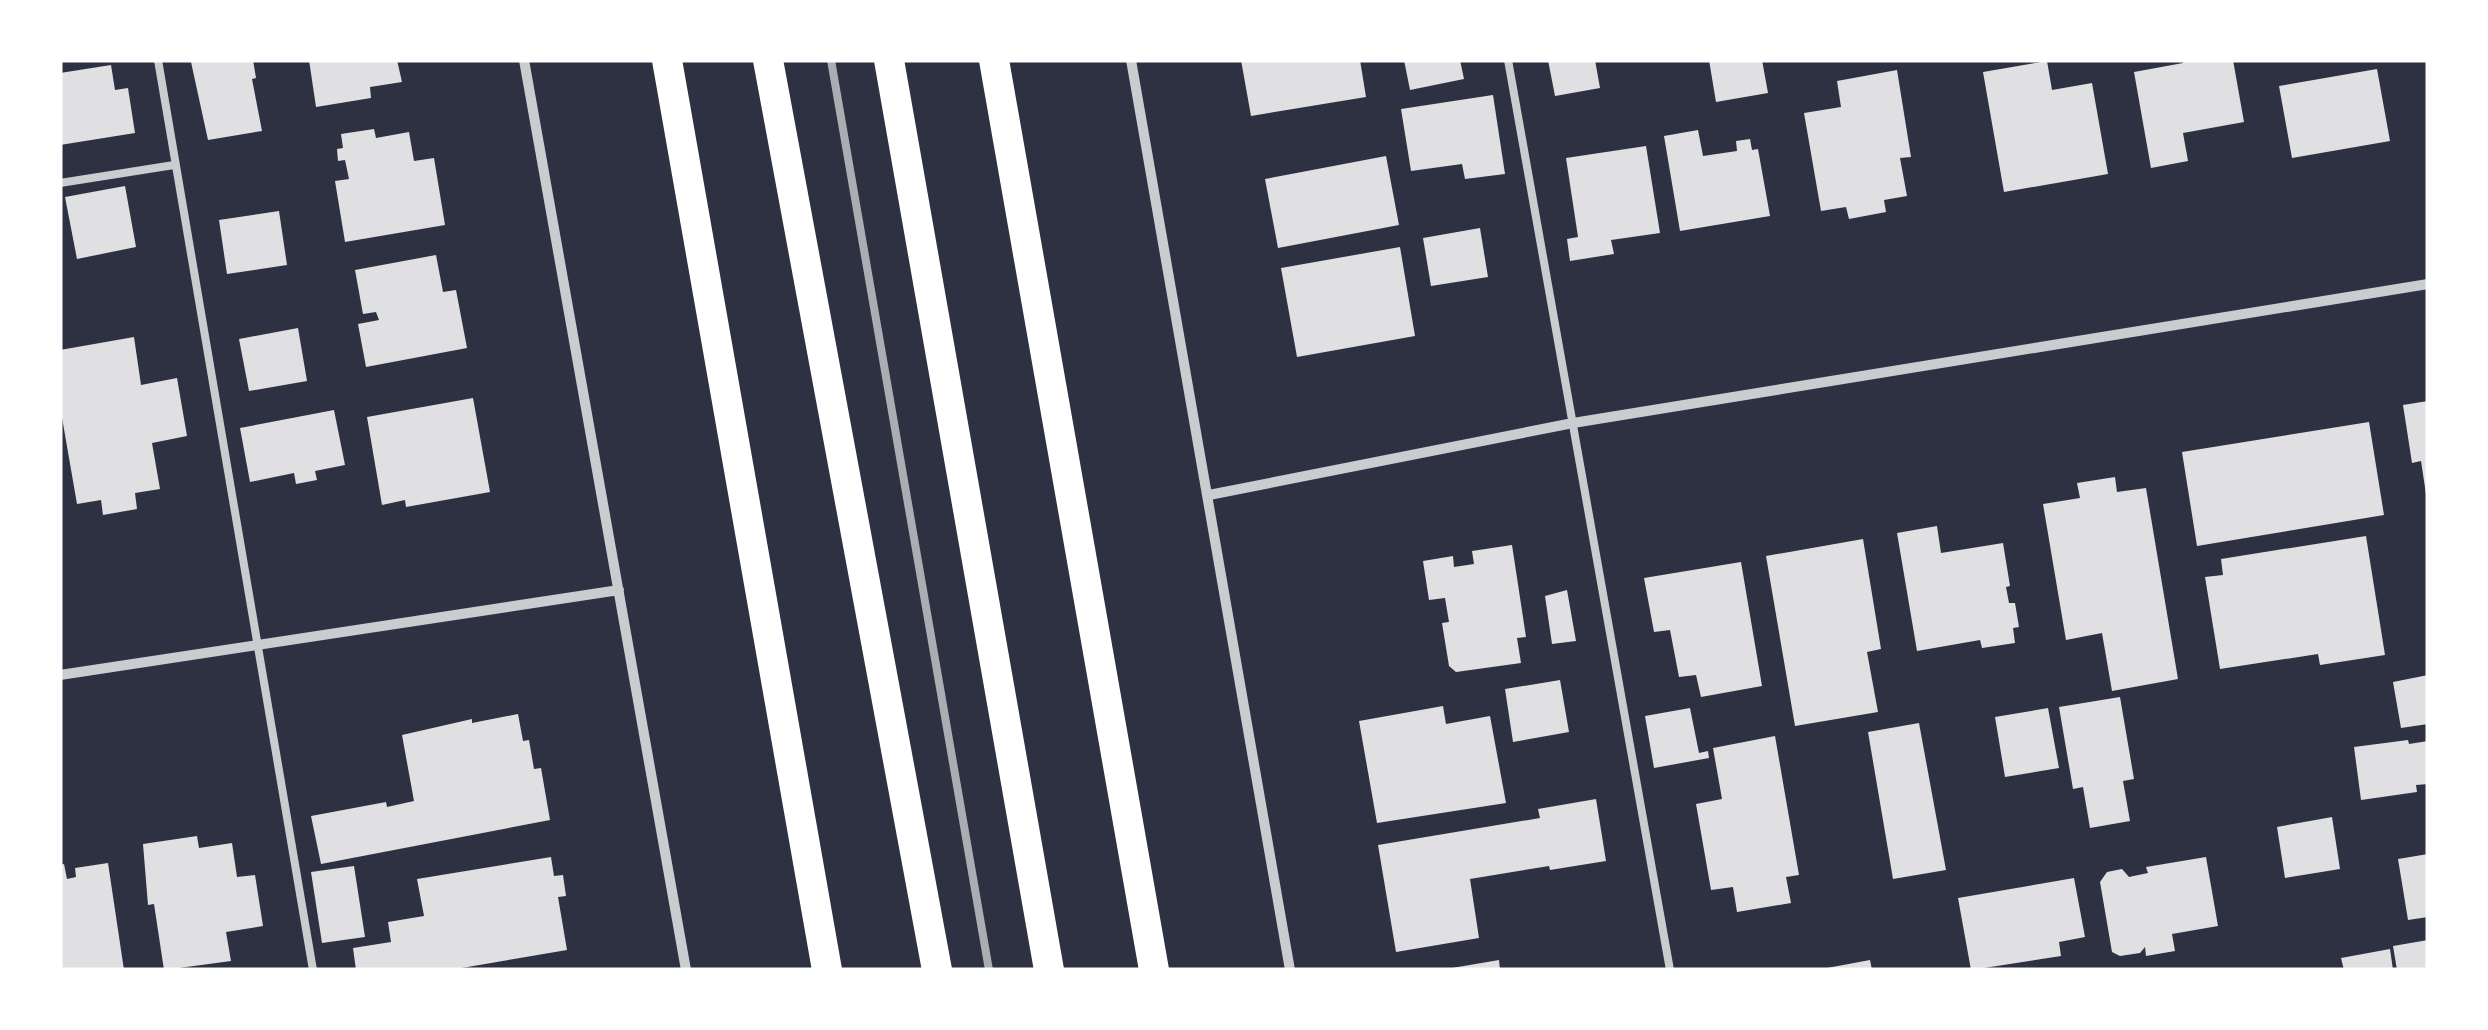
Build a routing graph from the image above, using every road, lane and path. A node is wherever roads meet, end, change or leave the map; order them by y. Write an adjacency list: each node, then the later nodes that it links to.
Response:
1 (158, 60): 9 (lane)
2 (524, 60): 14 (street)
3 (667, 60): 19 (highway)
4 (768, 60): 20 (highway)
5 (889, 60): 21 (highway)
6 (994, 60): 22 (highway)
7 (1131, 60): 13 (street)
8 (1508, 60): 12 (lane)
9 (174, 164): 10 (lane); 15 (lane)
10 (60, 183)
11 (2428, 284): 12 (street)
12 (1573, 423): 13 (street); 24 (lane)
13 (1208, 495): 23 (street)
14 (619, 590): 15 (street); 18 (street)
15 (256, 643): 16 (street); 17 (lane)
16 (60, 675)
17 (313, 970)
18 (686, 970)
19 (828, 970)
20 (937, 970)
21 (1049, 970)
22 (1154, 970)
23 (1290, 970)
24 (1670, 970)

